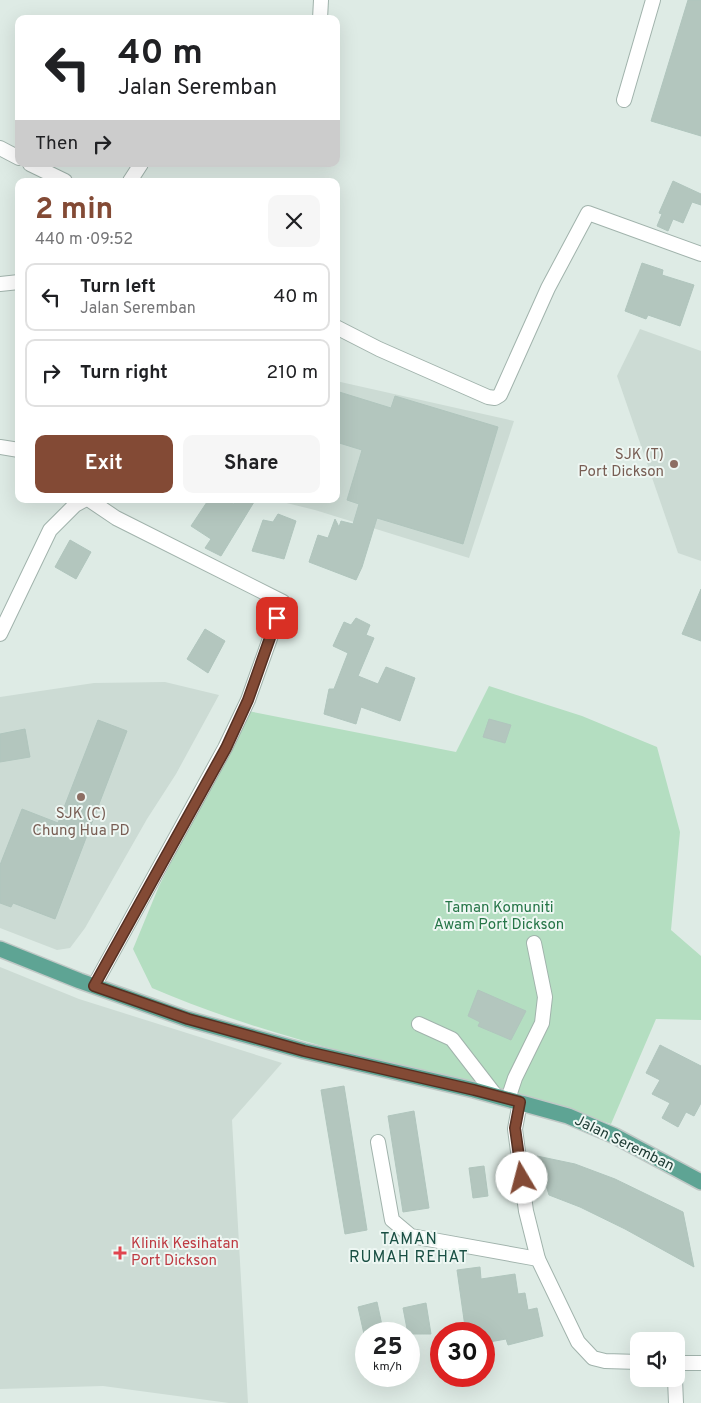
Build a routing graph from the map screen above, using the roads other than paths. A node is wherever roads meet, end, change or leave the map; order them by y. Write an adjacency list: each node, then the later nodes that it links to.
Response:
1 (321, 0): 3 (street)
2 (652, 0): 4 (street)
3 (320, 15)
4 (624, 100)
5 (0, 148): 6 (street)
6 (15, 156)
7 (36, 167): 9 (street)
8 (139, 167): 10 (street)
9 (59, 178)
10 (132, 178)
11 (701, 254): 14 (street)
12 (15, 282): 13 (street)
13 (0, 284)
14 (340, 329)
15 (0, 447): 16 (street)
16 (15, 449)
17 (79, 503): 19 (street)
18 (93, 503): 22 (street)
19 (0, 634)
20 (534, 943): 24 (street)
21 (0, 949): 22 (main road, Jalan Seremban)
22 (94, 986): 24 (main road, Jalan Seremban)
23 (419, 1024): 24 (street)
24 (508, 1099): 26 (main road, Jalan Seremban); 27 (street)
25 (378, 1142): 27 (street)
26 (701, 1182)
27 (538, 1259): 28 (street)
28 (630, 1362)
29 (685, 1363): 30 (street)
30 (701, 1363)
31 (675, 1387): 32 (street)
32 (676, 1403)

